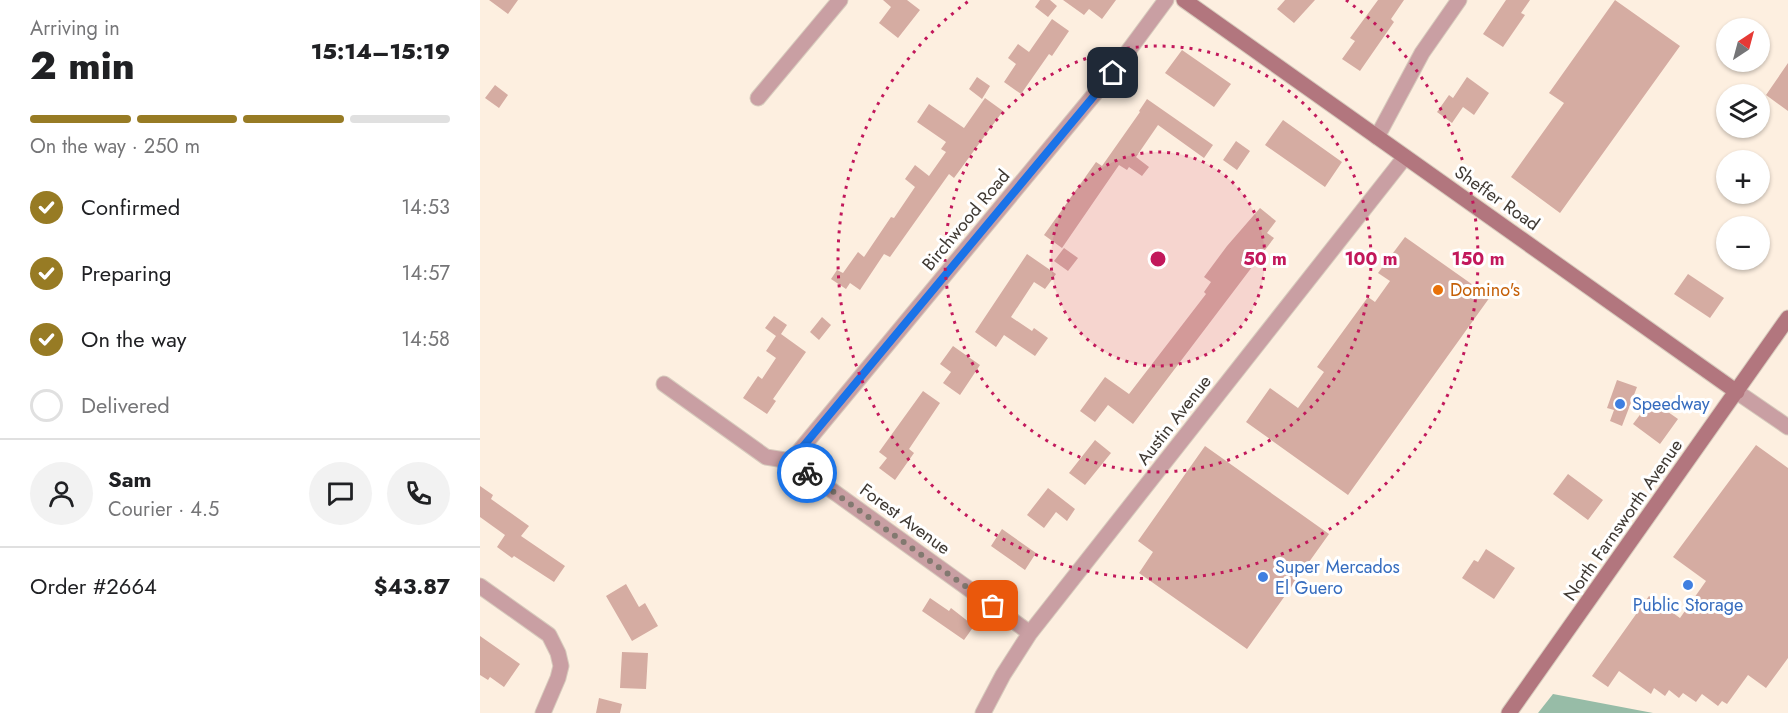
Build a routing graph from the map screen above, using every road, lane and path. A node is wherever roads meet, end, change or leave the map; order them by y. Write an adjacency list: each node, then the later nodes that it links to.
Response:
1 (840, 0): 5 (street)
2 (1166, 0): 12 (street, Birchwood Road)
3 (1184, 0): 6 (street, Sheffer Road)
4 (1459, 0): 6 (street)
5 (758, 98)
6 (1377, 137): 7 (street, Sheffer Road)
7 (1405, 157): 10 (street, Sheffer Road); 14 (street, Austin Avenue)
8 (1788, 318): 10 (street, North Farnsworth Avenue)
9 (664, 384): 12 (street, Forest Avenue)
10 (1737, 392): 11 (street, Sheffer Road); 17 (street, North Farnsworth Avenue)
11 (1788, 427)
12 (791, 461): 14 (street, Forest Avenue)
13 (480, 586): 15 (street)
14 (1030, 633): 16 (street, Austin Avenue)
15 (543, 713)
16 (983, 713)
17 (1509, 713)

